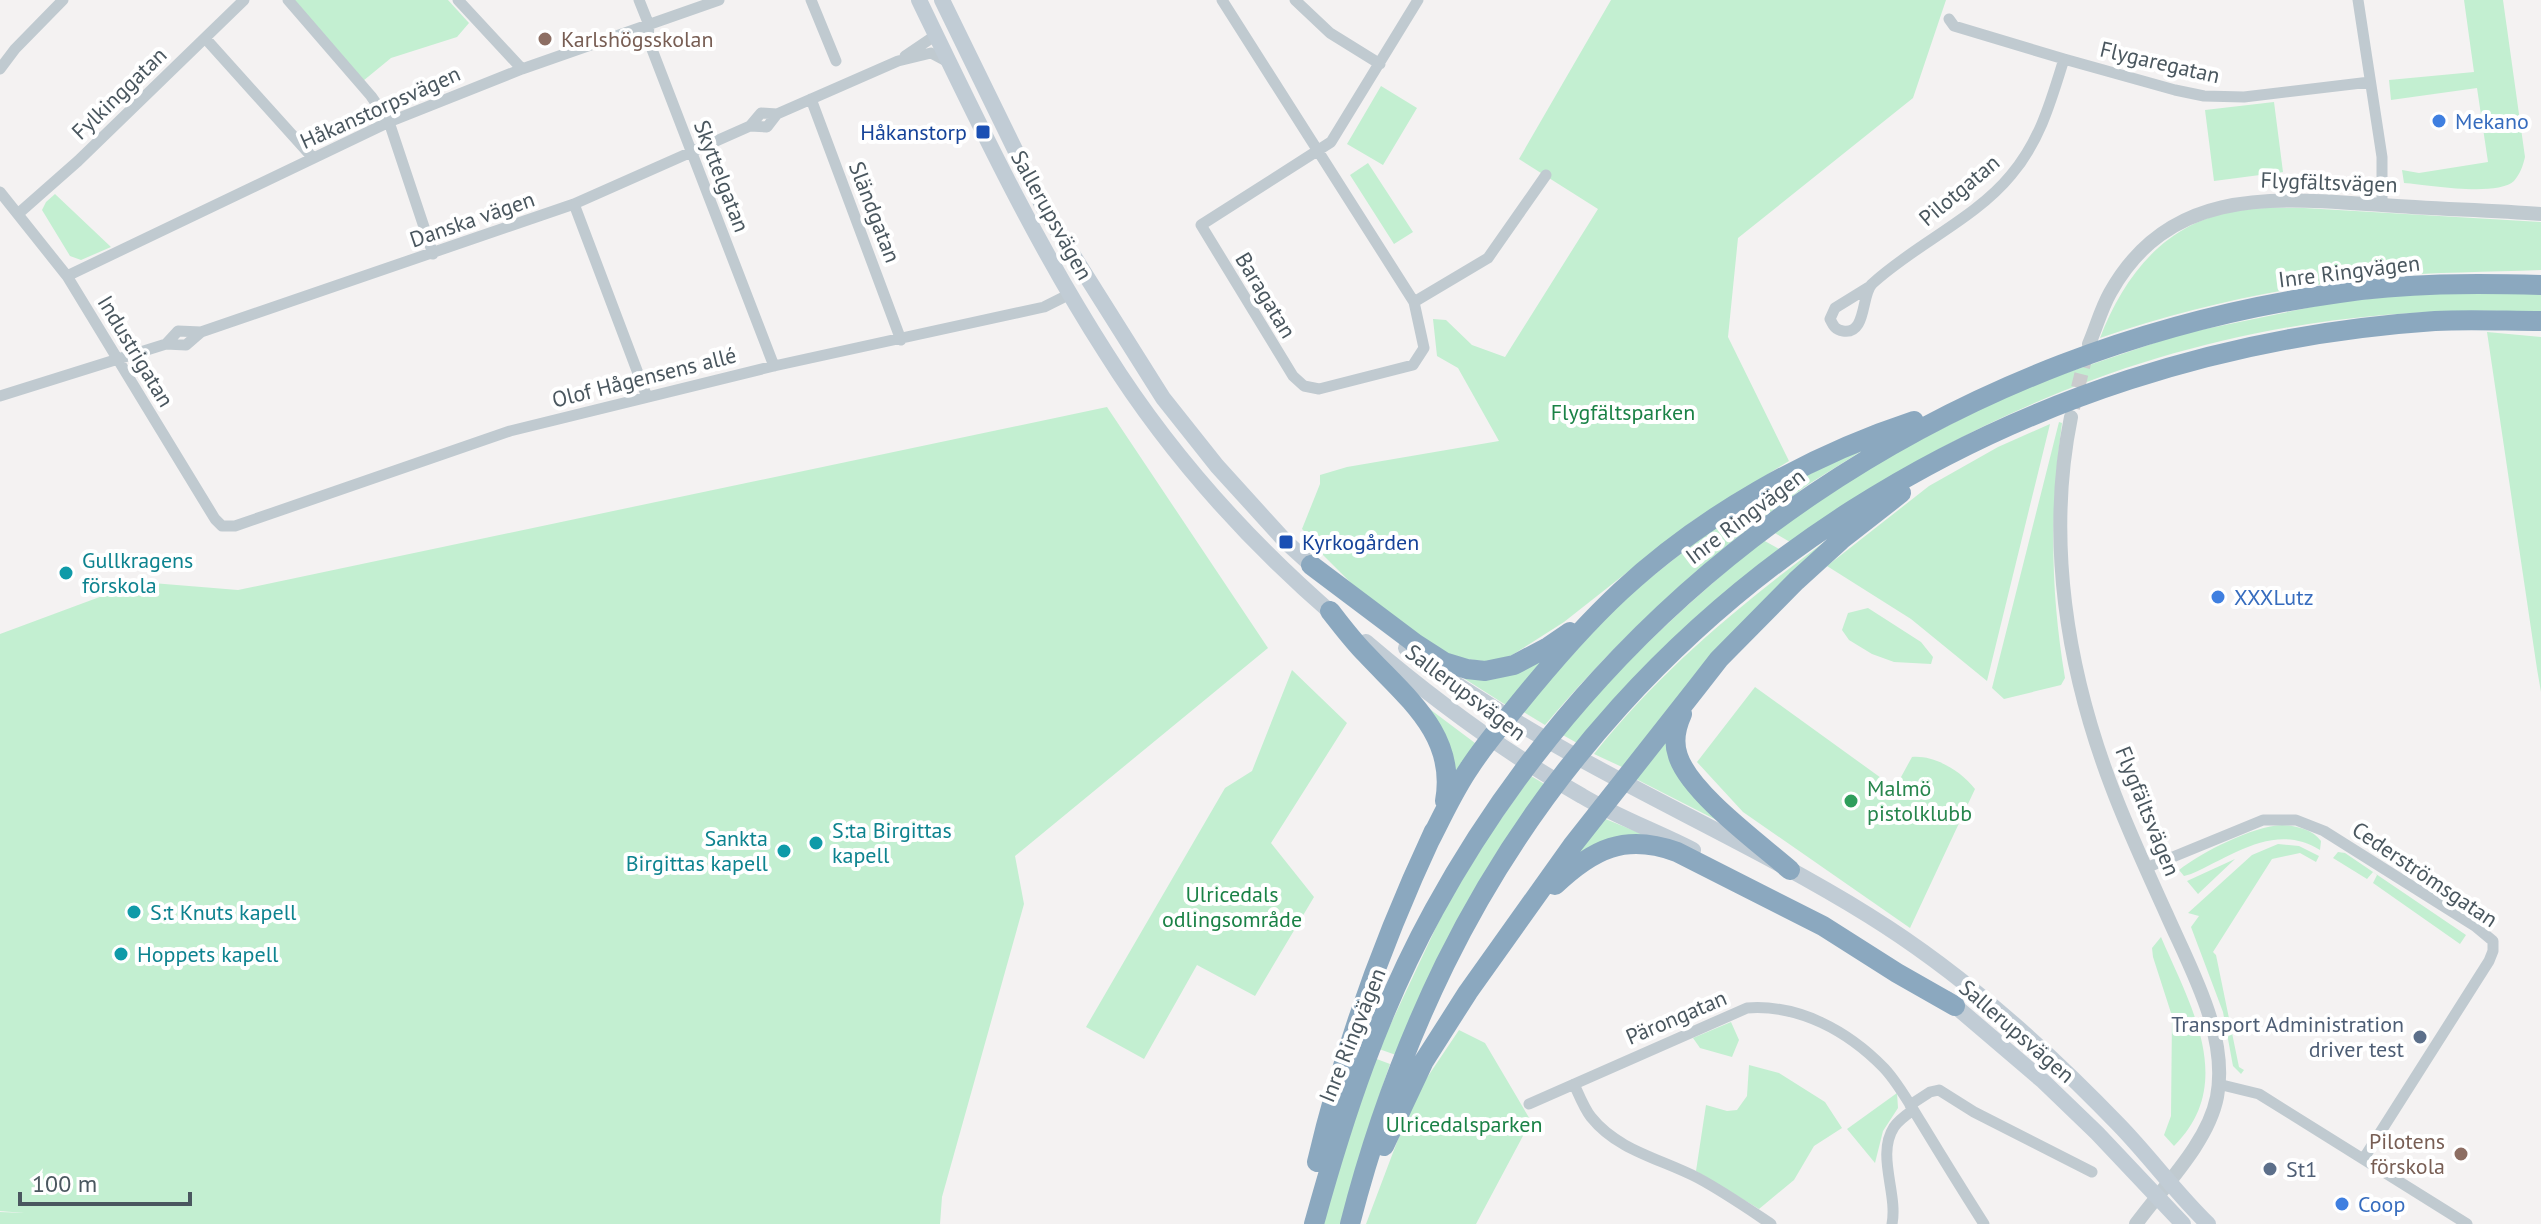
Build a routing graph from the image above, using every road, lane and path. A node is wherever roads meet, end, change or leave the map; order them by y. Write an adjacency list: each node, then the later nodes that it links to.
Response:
1 (63, 0): 23 (street)
2 (244, 0): 17 (street, Fylkinggatan)
3 (288, 0): 28 (street)
4 (458, 0): 24 (street)
5 (639, 0): 15 (street, Skyttelgatan)
6 (719, 0): 15 (street, Håkanstorpsvägen)
7 (811, 0): 19 (street)
8 (919, 0): 16 (main road, Sallerupsvägen)
9 (942, 0): 27 (main road, Sallerupsvägen)
10 (1222, 0): 30 (street)
11 (1295, 0): 21 (street)
12 (1418, 0): 21 (street)
13 (2358, 0): 25 (street)
14 (1949, 19): 18 (street, Flygaregatan)
15 (649, 25): 24 (street, Håkanstorpsvägen); 29 (street, Skyttelgatan)
16 (936, 35): 20 (street, Danska vägen); 22 (main road, Sallerupsvägen); 27 (main road)
17 (205, 38): 31 (street); 36 (street, Fylkinggatan)
18 (2064, 59): 25 (street, Flygaregatan); 41 (street, Pilotgatan)
19 (836, 61)
20 (898, 61): 22 (street, Danska vägen); 26 (street, Danska vägen)
21 (1380, 64): 30 (street)
22 (952, 68): 42 (main road, Sallerupsvägen)
23 (0, 69)
24 (522, 69): 28 (street, Håkanstorpsvägen)
25 (2370, 82): 35 (street)
26 (811, 99): 29 (street, Danska vägen); 45 (street, Sländgatan)
27 (999, 117): 55 (main road, Sallerupsvägen)
28 (389, 122): 31 (street, Håkanstorpsvägen); 38 (street)
29 (692, 151): 34 (street, Danska vägen); 48 (street, Skyttelgatan)
30 (1317, 151): 43 (street); 43 (street, Baragatan)
31 (313, 158): 39 (street, Håkanstorpsvägen)
32 (1546, 175): 43 (street)
33 (0, 192): 36 (street, Industrigatan)
34 (574, 204): 38 (street, Danska vägen); 50 (street)
35 (2382, 205): 37 (street, Flygfältsvägen); 46 (street, Flygfältsvägen)
36 (19, 213): 39 (street, Industrigatan)
37 (2541, 214)
38 (433, 254): 47 (street, Danska vägen)
39 (67, 276): 47 (street, Industrigatan)
40 (2541, 285): 51 (highway, Inre Ringvägen)
41 (1869, 287)
42 (1070, 294): 45 (street, Olof Hågensens allé); 57 (main road, Sallerupsvägen)
43 (1414, 302)
44 (2541, 321): 53 (highway)
45 (901, 340): 48 (street, Olof Hågensens allé)
46 (2089, 344)
47 (119, 361): 49 (street, Danska vägen); 54 (street, Industrigatan)
48 (774, 366): 50 (street, Olof Hågensens allé)
49 (0, 396)
50 (647, 397): 54 (street, Olof Hågensens allé)
51 (1946, 417): 56 (highway); 77 (highway, Inre Ringvägen)
52 (2071, 417): 64 (street, Flygfältsvägen)
53 (2005, 426): 58 (highway); 78 (highway)
54 (235, 526)
55 (1311, 565): 56 (highway); 59 (main road, Sallerupsvägen)
56 (1603, 608): 59 (highway)
57 (1330, 611): 60 (main road, Sallerupsvägen); 63 (highway)
58 (1698, 686): 61 (highway); 65 (highway)
59 (1508, 717): 60 (highway); 61 (main road, Sallerupsvägen)
60 (1490, 740): 62 (main road, Sallerupsvägen); 63 (highway)
61 (1622, 783): 62 (highway); 65 (main road, Sallerupsvägen)
62 (1603, 808): 66 (highway); 67 (main road, Sallerupsvägen)
63 (1429, 842): 76 (highway)
64 (2146, 868): 69 (street, Flygfältsvägen); 72 (street, Cederströmsgatan)
65 (1790, 870): 74 (main road, Sallerupsvägen)
66 (1525, 913): 67 (highway); 78 (highway)
67 (1955, 1006): 75 (main road, Sallerupsvägen)
68 (1574, 1084): 70 (street, Pärongatan); 71 (street, Pärongatan); 79 (street)
69 (2218, 1084): 72 (street); 74 (street, Flygfältsvägen)
70 (1529, 1104)
71 (1911, 1108): 73 (street); 80 (street); 81 (street, Pärongatan)
72 (2364, 1158): 85 (street)
73 (2092, 1172)
74 (2168, 1181): 75 (street, Flygfältsvägen); 84 (main road, Sallerupsvägen)
75 (2156, 1198): 82 (street, Flygfältsvägen); 83 (main road, Sallerupsvägen)
76 (1303, 1224)
77 (1314, 1224)
78 (1353, 1224)
79 (1771, 1224)
80 (1892, 1224)
81 (1984, 1224)
82 (2136, 1224)
83 (2183, 1224)
84 (2208, 1224)
85 (2467, 1224)

